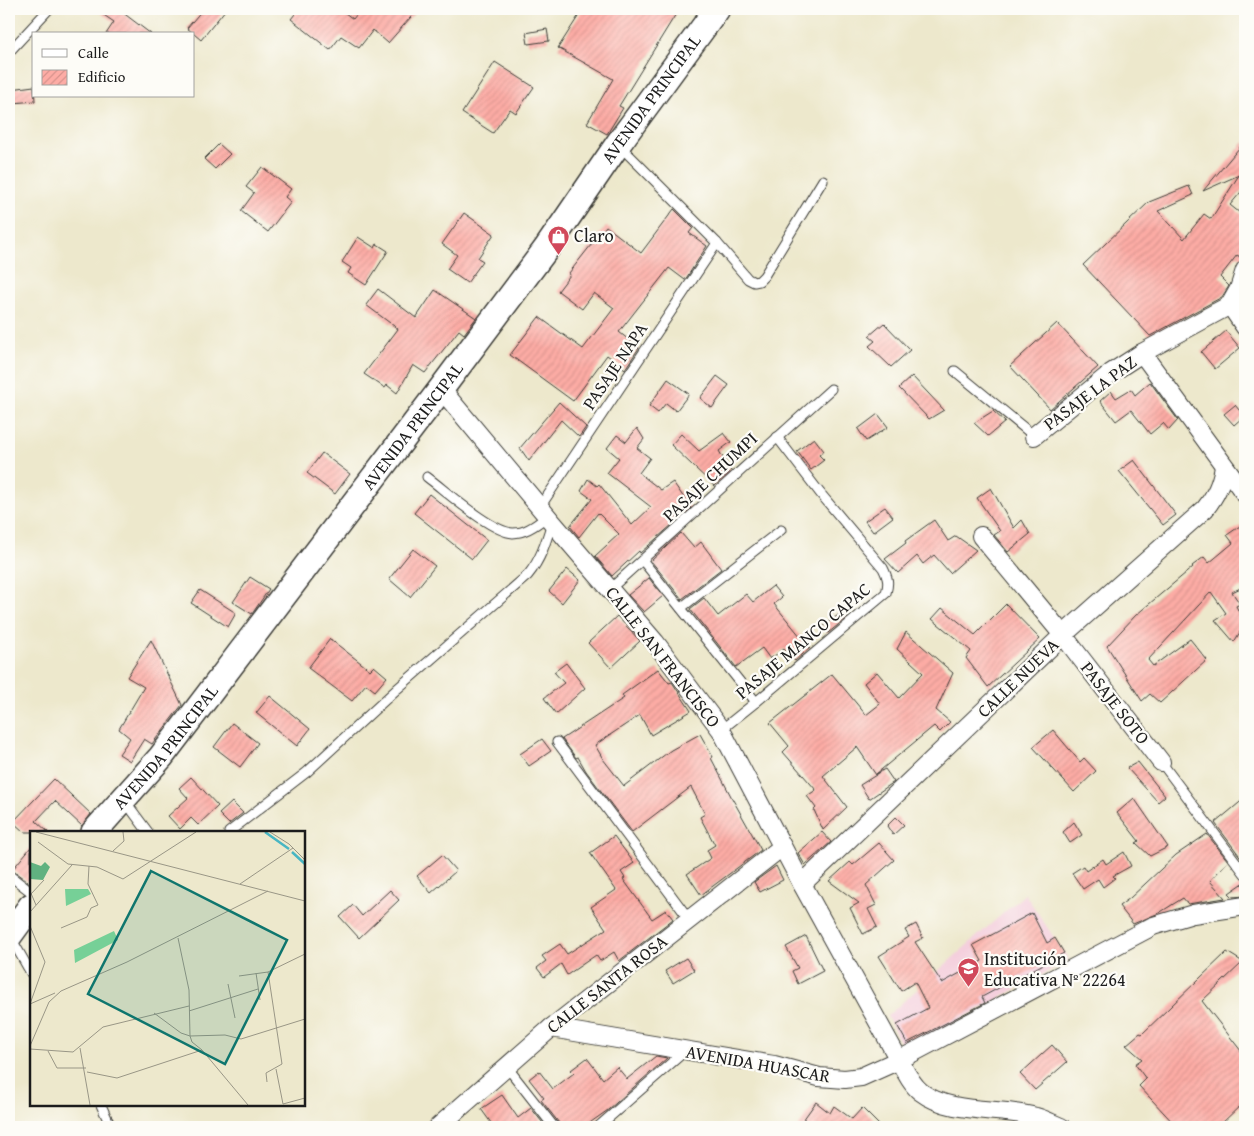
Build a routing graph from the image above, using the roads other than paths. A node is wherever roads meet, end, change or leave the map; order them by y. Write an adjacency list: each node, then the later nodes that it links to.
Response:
1 (49, 9): 3 (lane)
2 (716, 9): 4 (main road, AVENIDA PRINCIPAL)
3 (9, 52)
4 (618, 144): 6 (lane); 12 (main road, AVENIDA PRINCIPAL)
5 (823, 180): 6 (lane)
6 (716, 244): 19 (lane, PASAJE NAPA)
7 (1245, 270): 8 (street)
8 (1230, 305): 9 (street); 10 (street, PASAJE LA PAZ)
9 (1245, 327)
10 (1142, 353): 14 (street, PASAJE LA PAZ); 16 (street)
11 (955, 370): 14 (lane, PASAJE LA PAZ)
12 (441, 389): 19 (street, CALLE SAN FRANCISCO); 30 (main road, AVENIDA PRINCIPAL)
13 (831, 389): 15 (lane, PASAJE CHUMPI)
14 (1034, 436)
15 (777, 437): 22 (lane, PASAJE CHUMPI); 26 (lane, PASAJE MANCO CAPAC)
16 (1224, 467): 18 (street); 25 (street, CALLE NUEVA)
17 (427, 477): 19 (lane)
18 (1245, 494)
19 (546, 515): 23 (street, CALLE SAN FRANCISCO); 33 (lane)
20 (781, 530): 24 (lane)
21 (981, 536): 25 (street, PASAJE SOTO)
22 (643, 561): 23 (lane, PASAJE CHUMPI); 24 (lane)
23 (610, 589): 27 (street, CALLE SAN FRANCISCO)
24 (681, 608): 26 (lane)
25 (1063, 635): 29 (street, PASAJE SOTO); 37 (street, CALLE NUEVA)
26 (756, 702): 27 (lane, PASAJE MANCO CAPAC)
27 (721, 730): 34 (street, CALLE SAN FRANCISCO)
28 (557, 742): 41 (lane)
29 (1161, 762): 35 (lane, PASAJE SOTO)
30 (124, 799): 31 (main road, AVENIDA PRINCIPAL); 32 (lane)
31 (95, 831)
32 (147, 831)
33 (230, 831)
34 (782, 847): 37 (street, CALLE SAN FRANCISCO); 41 (street, CALLE SANTA ROSA)
35 (1245, 874)
36 (9, 875): 38 (lane)
37 (802, 884): 46 (street, CALLE SAN FRANCISCO)
38 (30, 891)
39 (1245, 906): 46 (street, AVENIDA HUASCAR)
40 (30, 907): 42 (main road)
41 (689, 919): 44 (street, CALLE SANTA ROSA)
42 (9, 936): 43 (lane)
43 (30, 971)
44 (551, 1028): 45 (street, AVENIDA HUASCAR); 47 (street, CALLE SANTA ROSA)
45 (685, 1051): 46 (street, AVENIDA HUASCAR); 53 (lane)
46 (899, 1060): 49 (street)
47 (507, 1067): 51 (street, CALLE SANTA ROSA); 52 (lane)
48 (101, 1106): 50 (lane)
49 (1033, 1122): 54 (street)
50 (111, 1127)
51 (438, 1127)
52 (554, 1127)
53 (598, 1127)
54 (1061, 1127)

